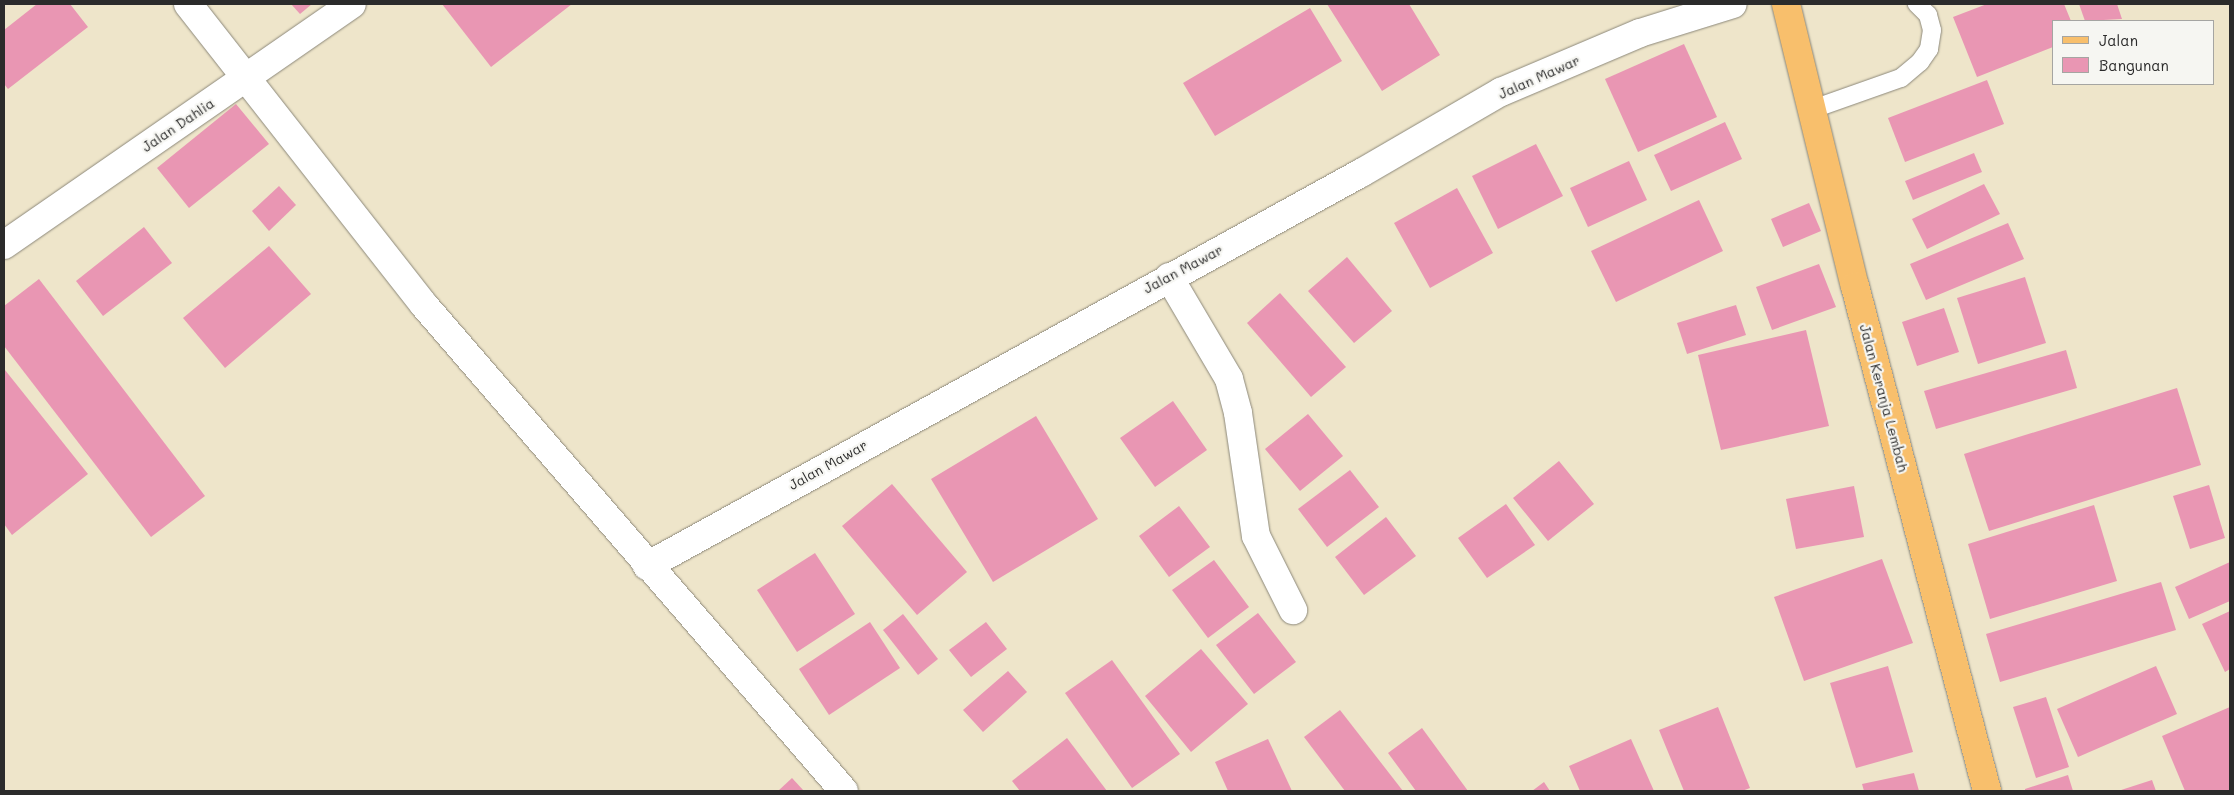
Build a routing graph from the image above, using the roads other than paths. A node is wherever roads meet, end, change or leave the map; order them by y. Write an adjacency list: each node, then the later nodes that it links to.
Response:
1 (188, 4): 6 (street)
2 (352, 4): 6 (street, Jalan Dahlia)
3 (1733, 4): 9 (street, Jalan Mawar)
4 (1786, 4): 7 (main road, Jalan Keranja Lembah)
5 (1918, 4): 7 (lane)
6 (248, 77): 8 (street, Jalan Dahlia); 10 (street)
7 (1813, 109): 13 (main road, Jalan Keranja Lembah)
8 (4, 245)
9 (1169, 277): 10 (street, Jalan Mawar); 11 (street)
10 (647, 566): 12 (street)
11 (1293, 610)
12 (844, 791)
13 (1987, 791)

